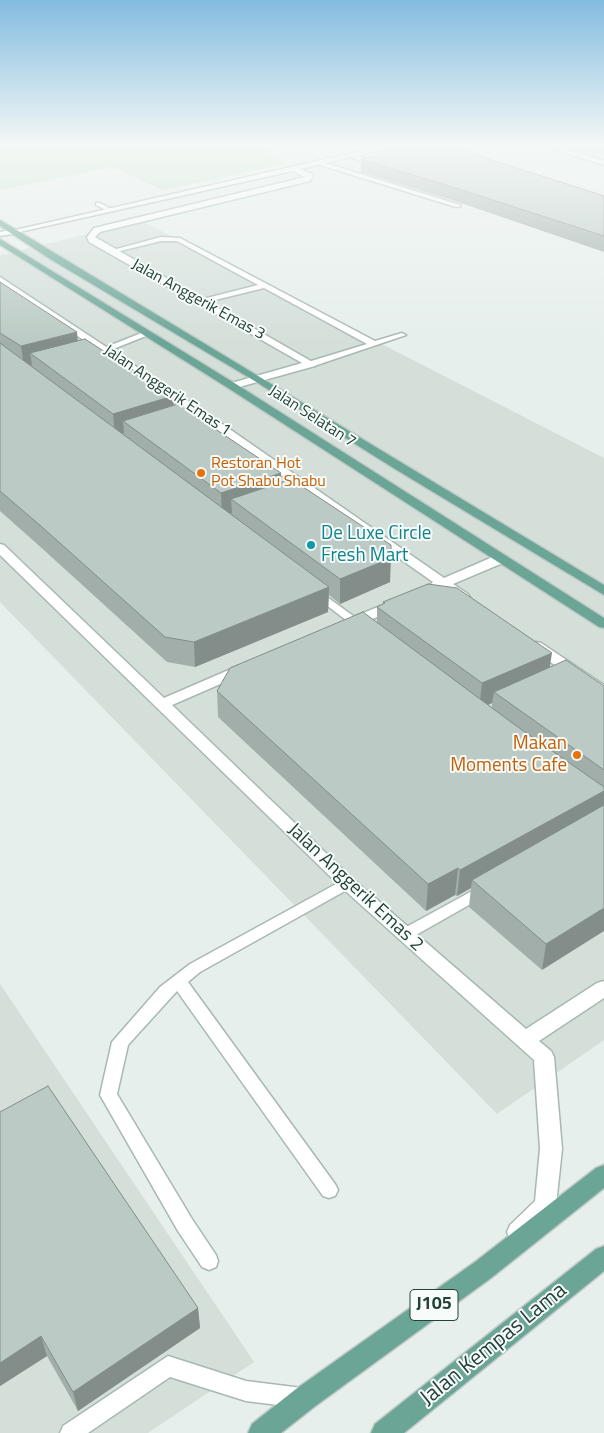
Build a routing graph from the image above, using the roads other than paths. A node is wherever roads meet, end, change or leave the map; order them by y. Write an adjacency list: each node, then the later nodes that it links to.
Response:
1 (110, 210): 4 (street)
2 (180, 210): 7 (street, Jalan Anggerik Emas 3)
3 (0, 222): 4 (main road, Jalan Selatan 7)
4 (15, 231): 5 (street); 17 (main road, Jalan Selatan 7)
5 (0, 234)
6 (0, 241): 11 (main road, Jalan Selatan 7)
7 (112, 251): 9 (lane); 10 (street, Jalan Anggerik Emas 3)
8 (3, 285): 14 (street, Jalan Anggerik Emas 1)
9 (263, 286): 10 (lane); 13 (lane)
10 (202, 302): 16 (street, Jalan Anggerik Emas 3)
11 (147, 334): 14 (lane); 18 (main road, Jalan Selatan 7)
12 (402, 335): 13 (lane)
13 (374, 344): 16 (lane)
14 (108, 350): 15 (lane); 19 (street, Jalan Anggerik Emas 1)
15 (89, 355)
16 (311, 364): 17 (street)
17 (257, 378): 18 (street); 26 (main road, Jalan Selatan 7)
18 (232, 386): 22 (main road, Jalan Selatan 7)
19 (313, 490): 20 (lane); 23 (street, Jalan Anggerik Emas 1)
20 (294, 496)
21 (0, 548): 36 (street, Jalan Anggerik Emas 2)
22 (500, 559): 23 (street); 30 (main road, Jalan Selatan 7)
23 (442, 583): 25 (street); 28 (street, Jalan Anggerik Emas 1)
24 (308, 586): 29 (lane)
25 (425, 591)
26 (604, 591)
27 (407, 598): 29 (street)
28 (476, 606)
29 (355, 622): 31 (street); 32 (lane)
30 (604, 624)
31 (336, 629)
32 (370, 633)
33 (525, 639): 35 (street)
34 (254, 664): 36 (street)
35 (604, 692)
36 (162, 704): 38 (street, Jalan Anggerik Emas 2)
37 (500, 880): 39 (lane)
38 (347, 883): 39 (street, Jalan Anggerik Emas 2); 40 (lane)
39 (404, 935): 42 (street, Jalan Anggerik Emas 2)
40 (178, 981): 44 (lane); 46 (lane)
41 (604, 988): 42 (street)
42 (525, 1040): 47 (street, Jalan Anggerik Emas 2)
43 (604, 1174): 47 (main road, J105)
44 (328, 1190)
45 (604, 1257): 51 (main road, Jalan Kempas Lama)
46 (208, 1261)
47 (483, 1270): 48 (main road, J105)
48 (305, 1398): 49 (lane); 50 (main road, J105)
49 (70, 1433)
50 (261, 1433)
51 (384, 1433)

